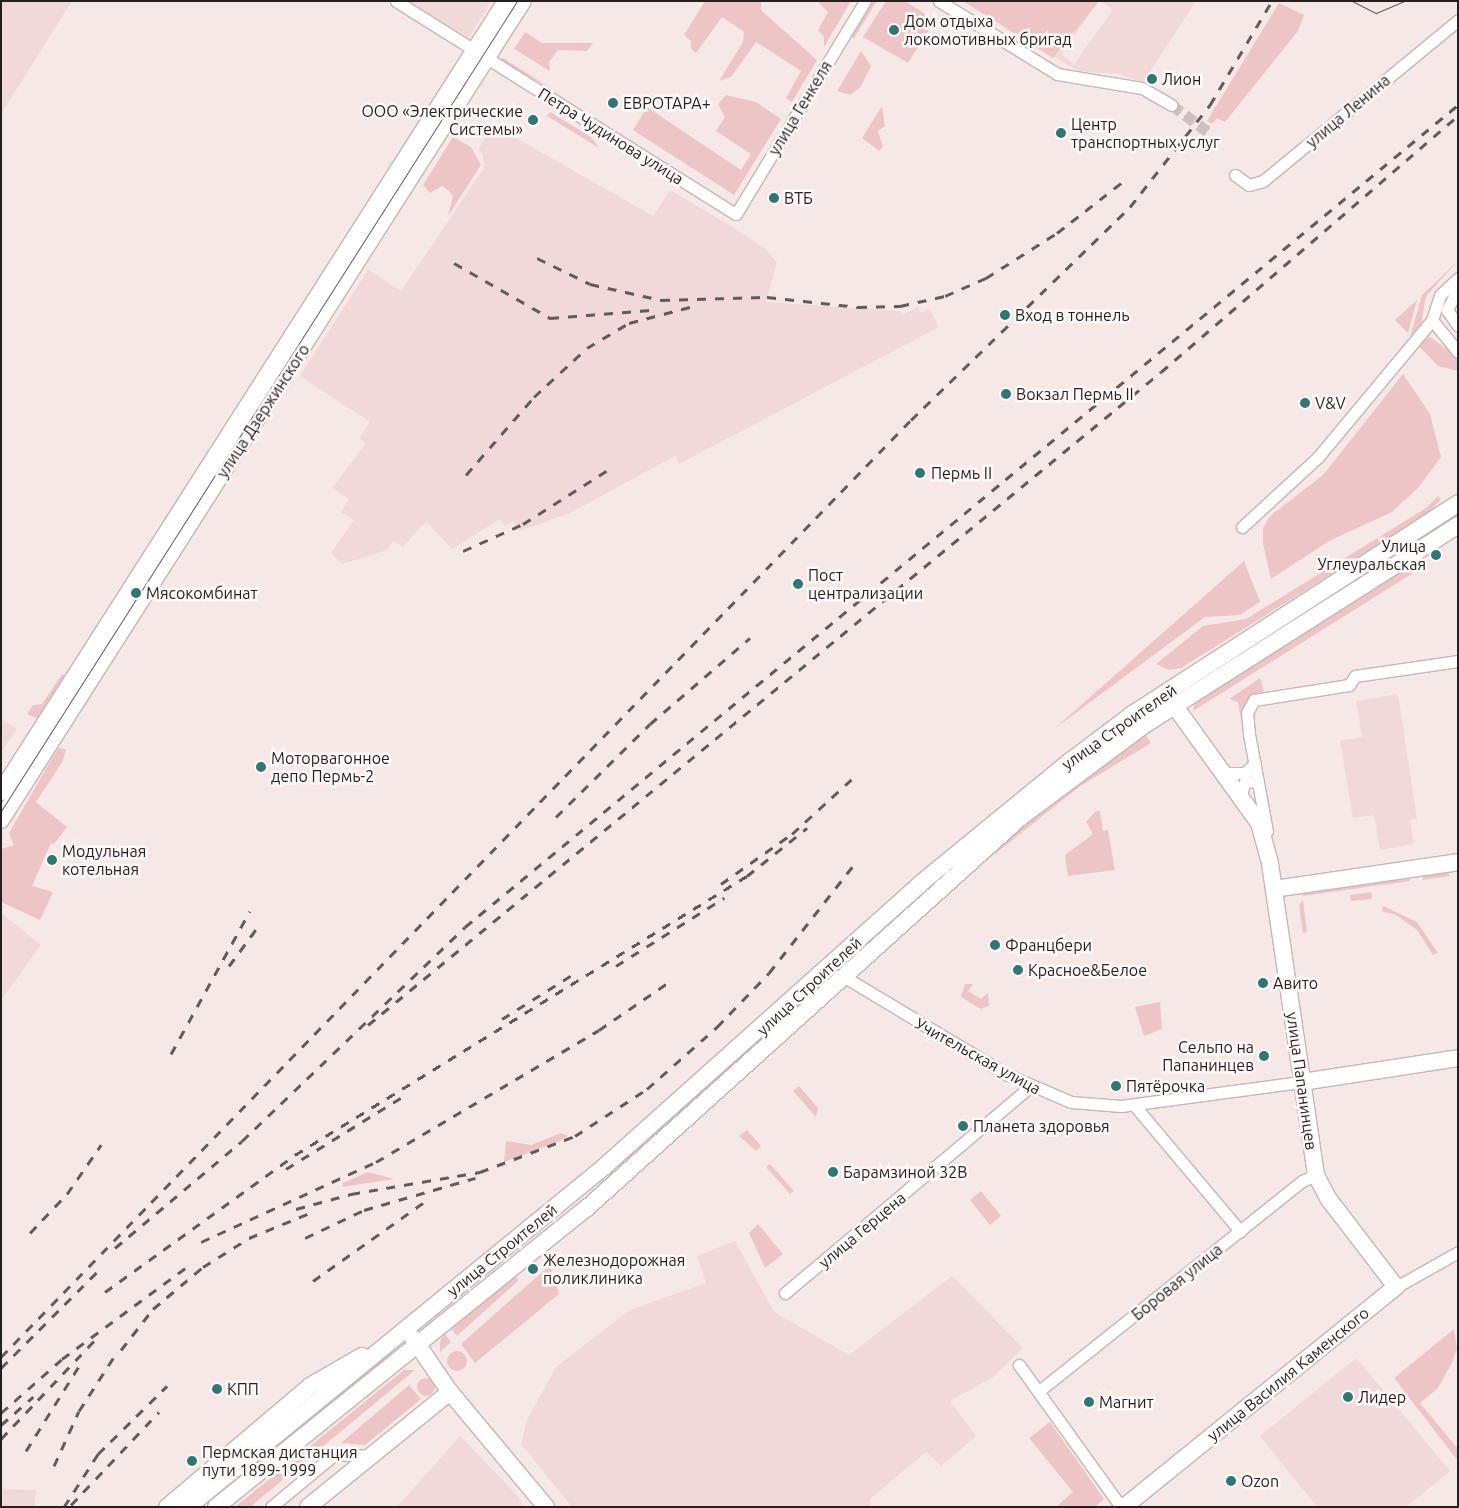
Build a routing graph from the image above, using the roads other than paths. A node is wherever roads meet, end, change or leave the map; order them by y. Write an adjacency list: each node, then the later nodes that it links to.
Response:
1 (396, 1): 7 (street, Петра Чудинова улица)
2 (506, 1): 7 (main road, улица Дзержинского)
3 (523, 1): 7 (main road, улица Дзержинского)
4 (865, 1): 10 (street, улица Генкеля)
5 (940, 1): 8 (street)
6 (1458, 20): 9 (street, улица Ленина)
7 (480, 55): 10 (street, Петра Чудинова улица); 24 (main road, улица Дзержинского); 26 (main road, улица Дзержинского)
8 (1172, 104)
9 (1235, 175)
10 (736, 214)
11 (1458, 278): 13 (street)
12 (1458, 288): 14 (street)
13 (1432, 320): 15 (street); 18 (street)
14 (1458, 326)
15 (1458, 352)
16 (1458, 503): 20 (main road, улица Строителей)
17 (1458, 525): 20 (main road, улица Строителей)
18 (1242, 527)
19 (1458, 661): 21 (street, улица Папанинцев)
20 (1170, 699): 22 (main road, улица Папанинцев); 30 (main road, улица Строителей); 40 (main road, улица Строителей)
21 (1255, 763): 22 (street); 23 (street, улица Папанинцев)
22 (1225, 773): 25 (main road, улица Папанинцев)
23 (1258, 781): 25 (street); 27 (street, улица Папанинцев)
24 (1, 792)
25 (1241, 794): 27 (main road, улица Папанинцев)
26 (1, 820)
27 (1268, 850): 29 (main road, улица Папанинцев)
28 (1458, 862): 29 (main road)
29 (1274, 889): 32 (main road, улица Папанинцев)
30 (843, 976): 33 (street, Учительская улица); 41 (main road, улица Строителей)
31 (1458, 1058): 32 (main road)
32 (1302, 1082): 34 (street, Учительская улица); 35 (main road, улица Папанинцев)
33 (1030, 1087): 34 (street, Учительская улица); 39 (street, улица Герцена)
34 (1134, 1105): 36 (street)
35 (1316, 1175): 36 (street, Боровая улица); 38 (main road, улица Папанинцев)
36 (1240, 1231): 45 (street, Боровая улица)
37 (1458, 1252): 38 (street, улица Василия Каменского)
38 (1396, 1287): 53 (main road, улица Василия Каменского)
39 (785, 1293)
40 (407, 1328): 41 (main road); 42 (main road, улица Строителей)
41 (418, 1347): 44 (main road); 49 (main road, улица Строителей)
42 (379, 1348): 47 (main road); 48 (main road, улица Строителей)
43 (1019, 1365): 45 (street)
44 (450, 1392): 46 (main road); 52 (main road)
45 (1039, 1392): 53 (street)
46 (371, 1456): 50 (street); 51 (main road)
47 (167, 1507)
48 (188, 1507)
49 (216, 1507)
50 (271, 1507)
51 (308, 1507)
52 (546, 1507)
53 (1123, 1507)

